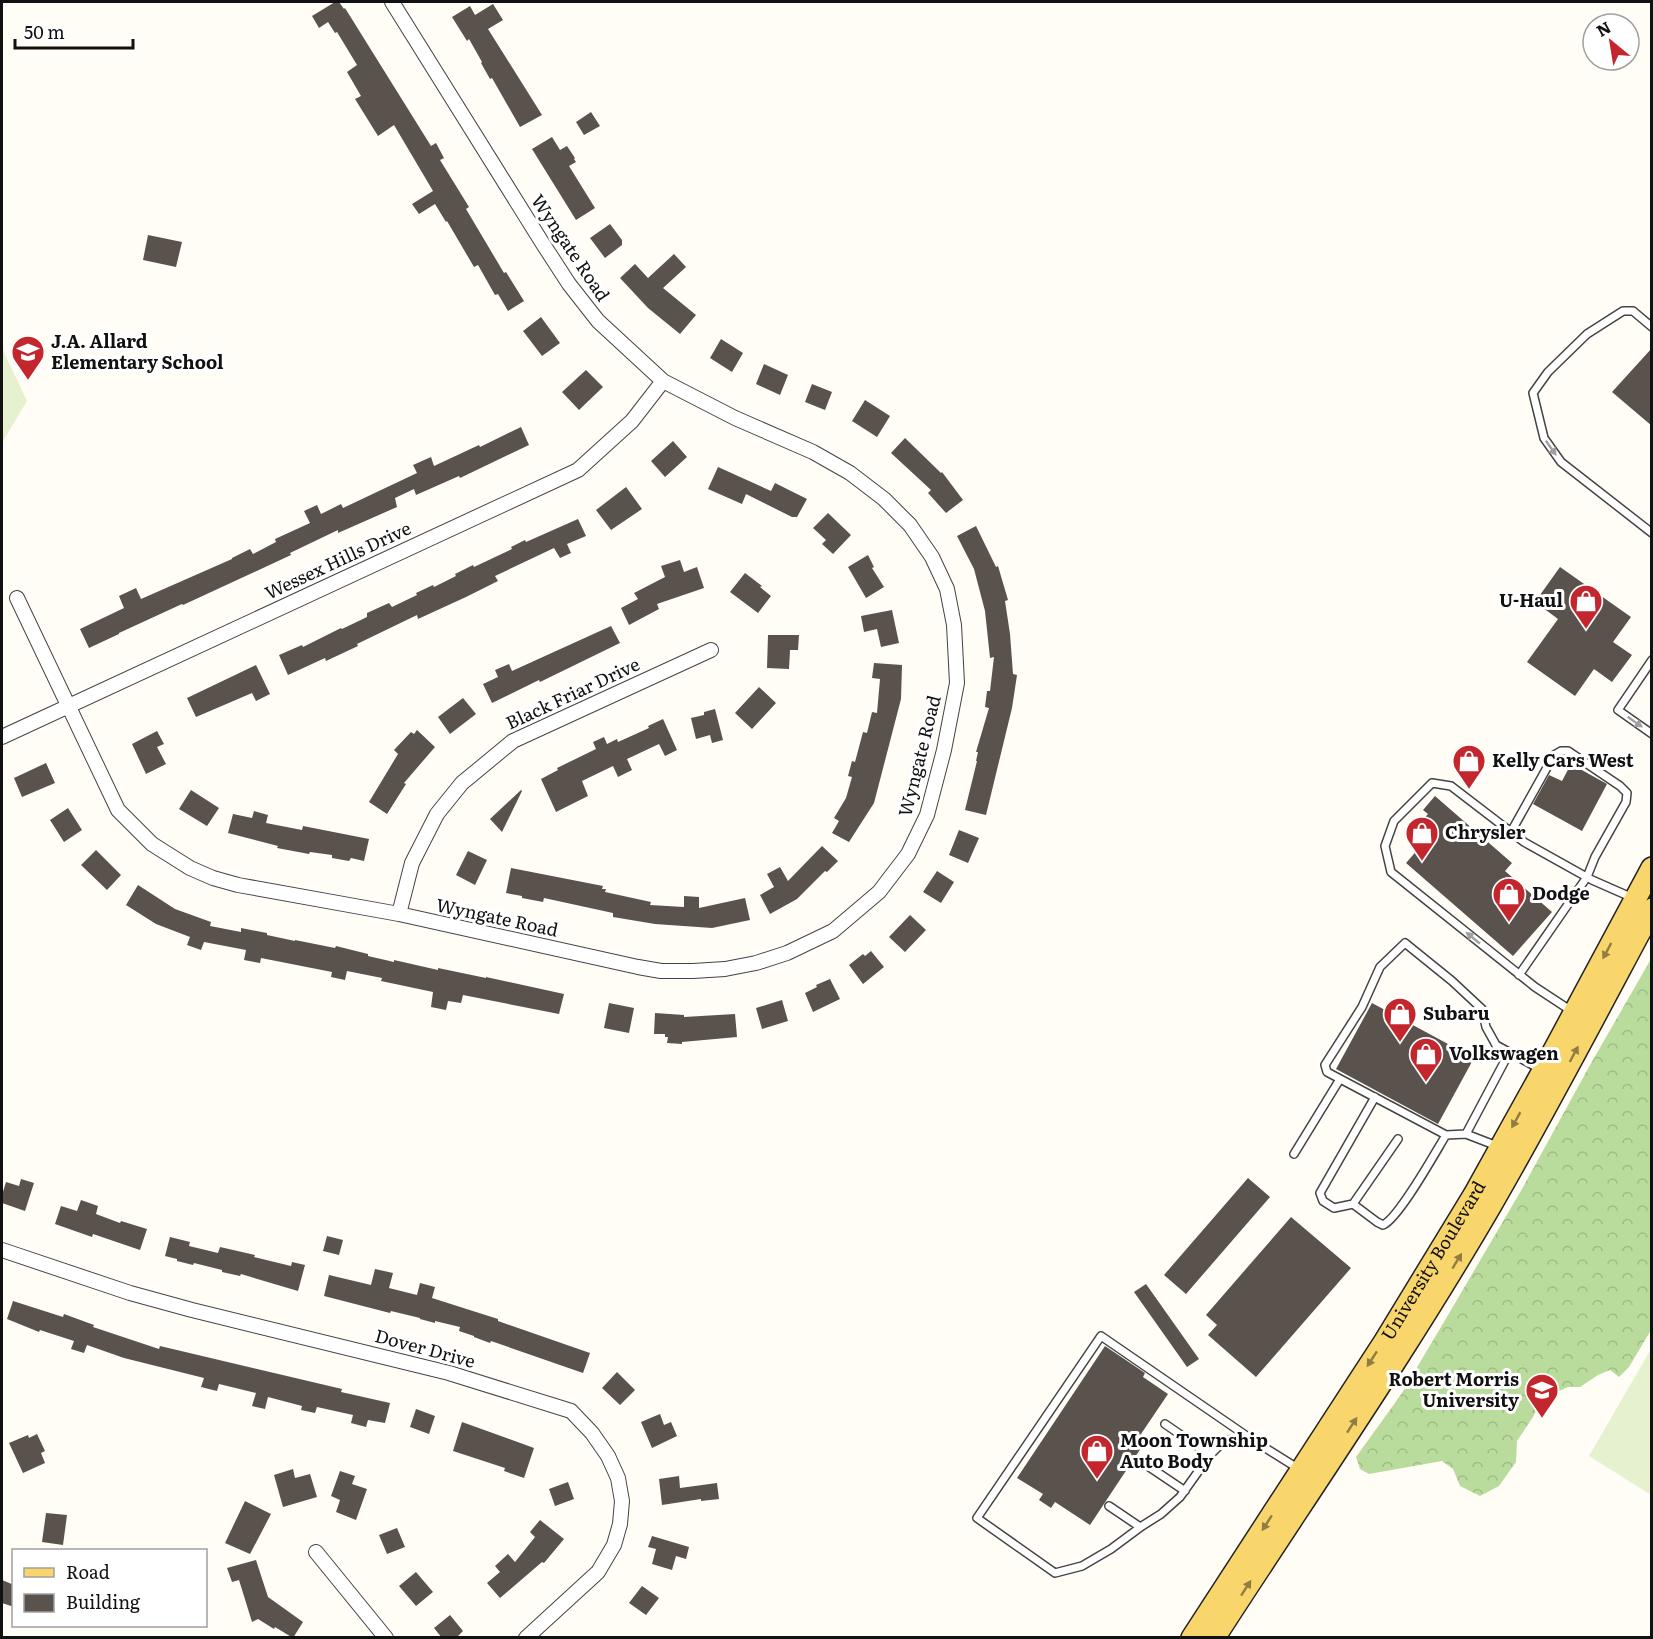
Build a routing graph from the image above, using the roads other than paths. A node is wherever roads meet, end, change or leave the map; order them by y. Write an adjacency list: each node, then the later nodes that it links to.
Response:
1 (392, 2): 3 (street, Wyngate Road)
2 (1652, 327): 4 (lane, one-way to 4)
3 (663, 381): 8 (street, Wessex Hills Drive); 15 (street, Wyngate Road)
4 (1652, 533)
5 (17, 598): 8 (street, Wyngate Road)
6 (711, 650): 15 (street, Black Friar Drive)
7 (1652, 660): 9 (lane, one-way to 9)
8 (69, 706): 10 (street, Wessex Hills Drive); 15 (street, Wyngate Road)
9 (1652, 734)
10 (2, 737)
11 (1510, 832): 13 (lane); 13 (lane); 16 (lane, one-way to 11)
12 (1652, 868): 14 (main road, University Boulevard)
13 (1587, 877): 14 (lane); 16 (lane)
14 (1646, 906): 17 (main road, University Boulevard)
15 (399, 914)
16 (1519, 975): 17 (lane)
17 (1583, 1017): 19 (main road, University Boulevard)
18 (1509, 1053): 19 (lane); 20 (lane); 22 (lane)
19 (1552, 1075): 25 (main road, University Boulevard)
20 (1340, 1079): 21 (lane); 26 (lane)
21 (1375, 1097): 23 (lane); 27 (lane)
22 (1466, 1134): 23 (lane); 25 (lane)
23 (1446, 1135): 27 (lane)
24 (1398, 1139): 27 (lane)
25 (1509, 1153): 33 (main road, University Boulevard, one-way to 33); 41 (main road, University Boulevard, one-way to 25)
26 (1294, 1154)
27 (1353, 1204)
28 (2, 1250): 39 (street, Dover Drive)
29 (1165, 1424): 31 (lane)
30 (1251, 1439): 31 (lane); 33 (lane); 36 (lane)
31 (1210, 1455): 34 (lane)
32 (1139, 1460): 34 (lane)
33 (1301, 1470): 40 (main road, University Boulevard, one-way to 40)
34 (1185, 1491): 36 (lane)
35 (1109, 1506): 36 (lane)
36 (1140, 1527)
37 (316, 1552): 38 (street)
38 (386, 1638)
39 (526, 1638)
40 (1192, 1638)
41 (1214, 1638)

